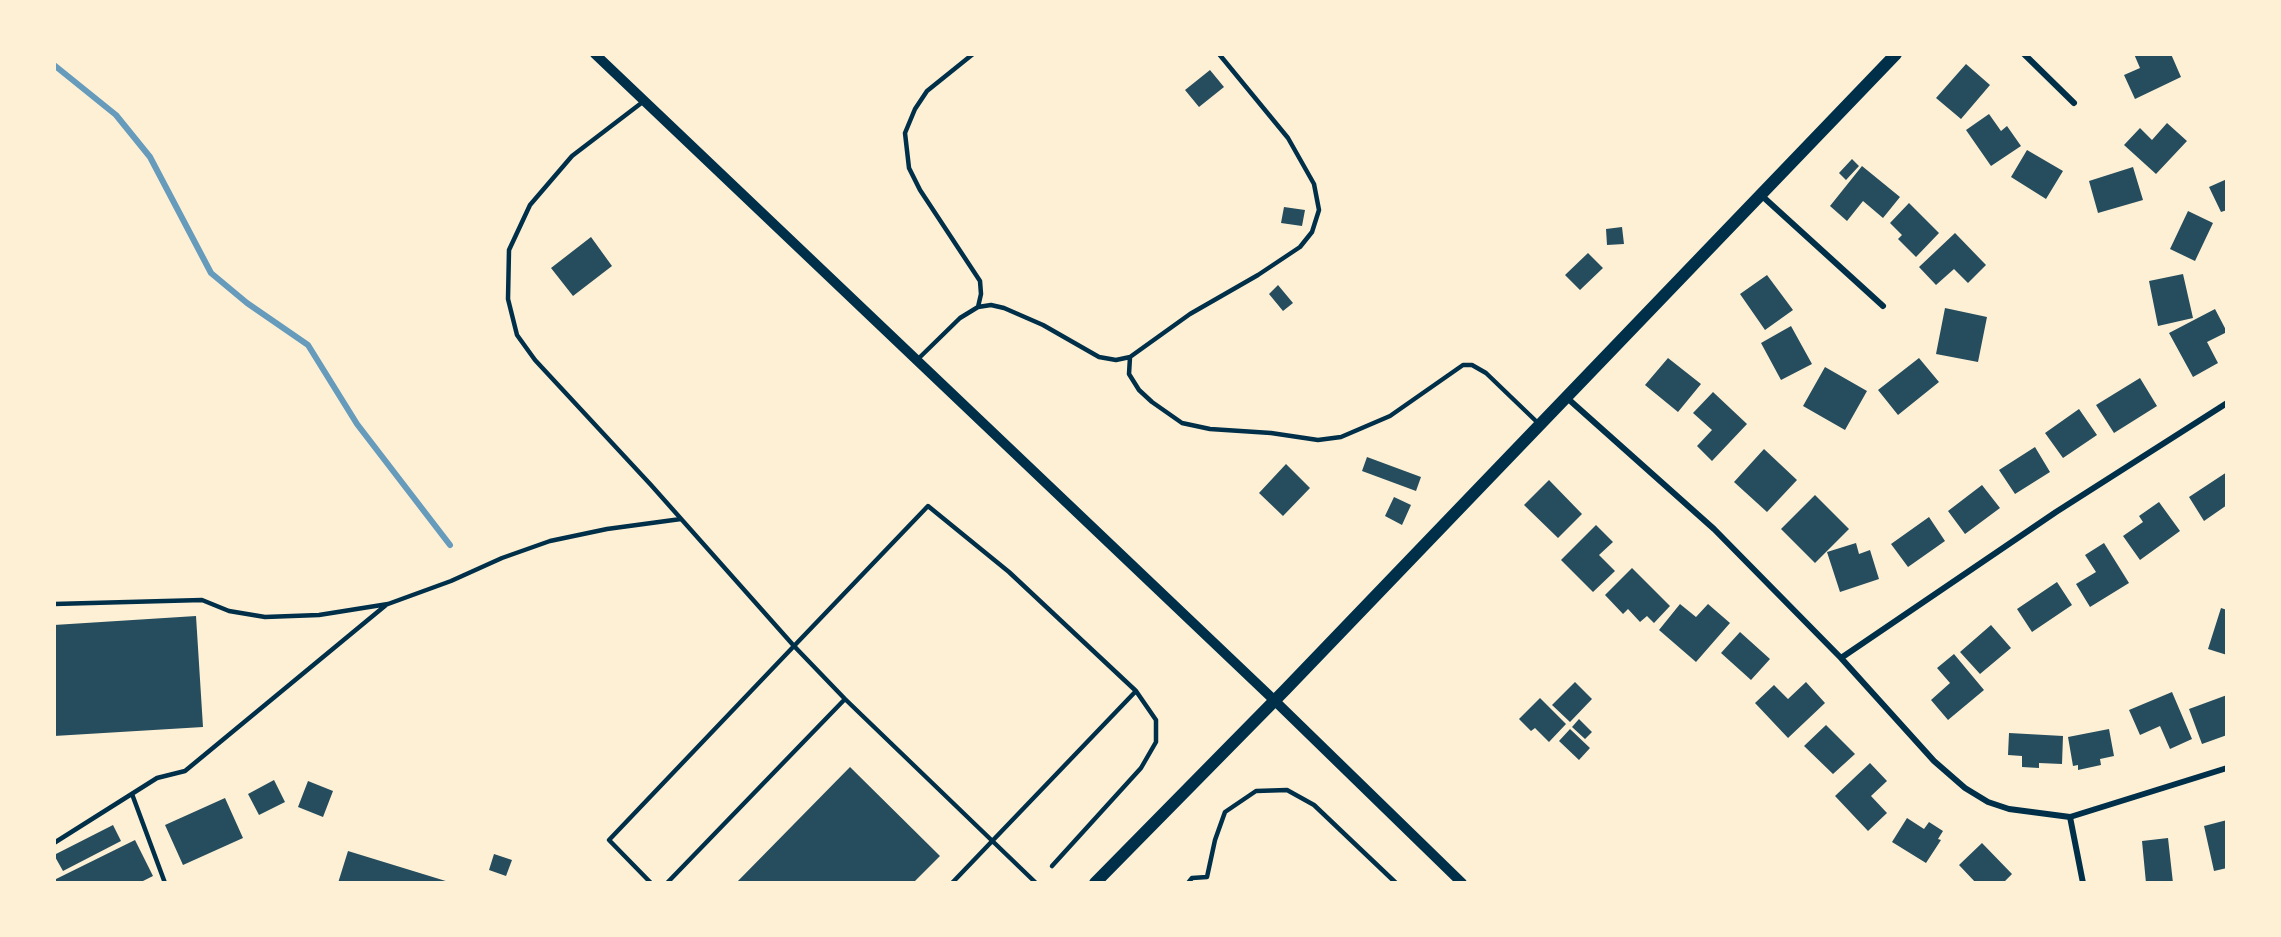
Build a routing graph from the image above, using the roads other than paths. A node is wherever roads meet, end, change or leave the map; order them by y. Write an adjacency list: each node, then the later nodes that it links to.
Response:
1 (595, 54): 6 (street)
2 (973, 54): 10 (lane)
3 (1219, 54): 11 (lane)
4 (1896, 54): 8 (main road)
5 (2024, 54): 7 (street)
6 (644, 101): 12 (street); 16 (lane)
7 (2074, 103)
8 (1760, 194): 9 (street); 13 (main road)
9 (1883, 306)
10 (978, 307): 11 (lane); 12 (lane)
11 (1130, 357): 15 (lane)
12 (917, 360): 23 (street)
13 (1566, 397): 15 (main road); 20 (street)
14 (2227, 403): 20 (street)
15 (1540, 424): 23 (main road)
16 (681, 519): 18 (lane); 19 (lane)
17 (54, 604): 18 (lane)
18 (388, 604): 25 (lane)
19 (794, 646): 21 (lane); 22 (lane); 32 (lane)
20 (1841, 658): 26 (street)
21 (1136, 691): 27 (lane); 29 (lane)
22 (845, 699): 27 (lane); 33 (lane)
23 (1275, 700): 36 (main road); 40 (street)
24 (2227, 768): 26 (street)
25 (132, 794): 28 (lane); 31 (lane)
26 (2070, 817): 41 (street)
27 (992, 841): 34 (lane); 35 (lane)
28 (54, 843)
29 (1052, 866)
30 (1207, 877): 37 (lane); 38 (lane); 39 (lane)
31 (165, 883)
32 (651, 883)
33 (667, 883)
34 (952, 883)
35 (1036, 883)
36 (1095, 883)
37 (1188, 883)
38 (1213, 883)
39 (1396, 883)
40 (1462, 883)
41 (2083, 883)

